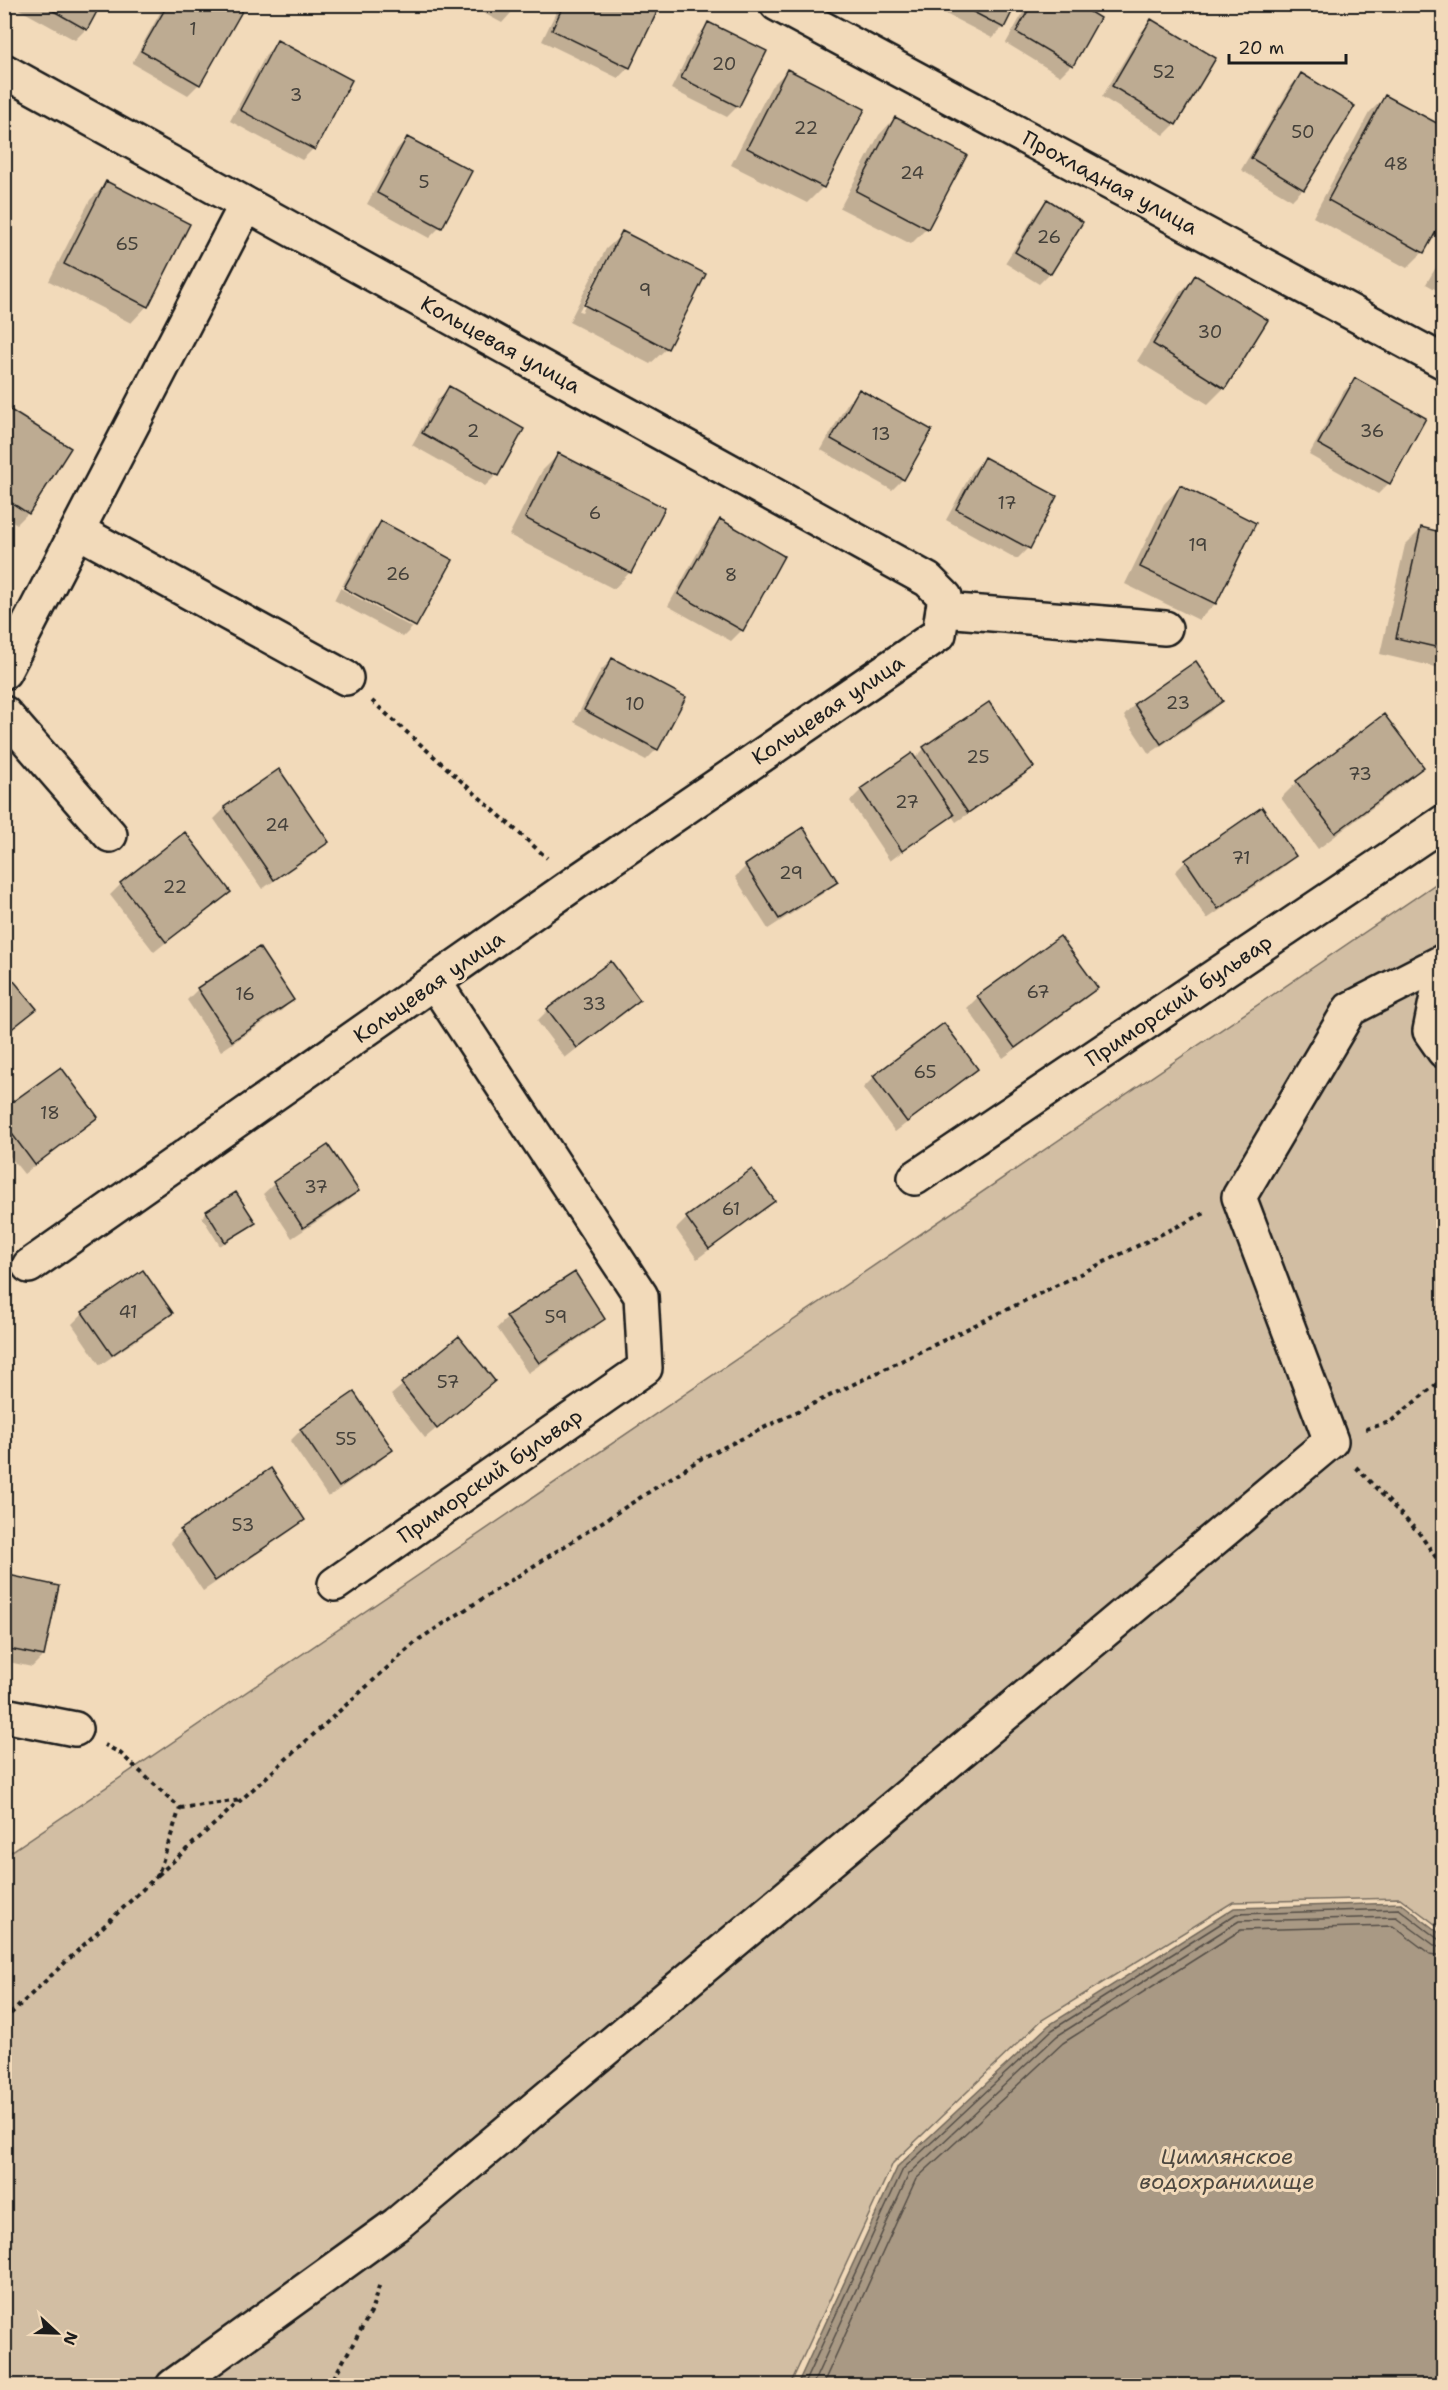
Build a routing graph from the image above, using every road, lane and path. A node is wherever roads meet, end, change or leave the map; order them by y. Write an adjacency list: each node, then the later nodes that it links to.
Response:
1 (777, 4): 4 (street, Прохладная улица)
2 (4, 71): 3 (street, Кольцевая улица)
3 (246, 205): 5 (street); 6 (street, Кольцевая улица)
4 (1443, 362)
5 (78, 531): 8 (street); 9 (street)
6 (943, 610): 7 (street); 13 (street, Кольцевая улица)
7 (1165, 628)
8 (4, 672)
9 (346, 678): 13 (path)
10 (4, 713): 12 (street)
11 (1443, 822): 17 (street, Приморский бульвар)
12 (110, 835)
13 (575, 883): 15 (street, Кольцевая улица)
14 (1443, 962): 16 (street); 18 (street)
15 (435, 983): 19 (street, Кольцевая улица); 23 (street, Приморский бульвар)
16 (1443, 1051)
17 (915, 1178)
18 (1239, 1197): 21 (street); 26 (path)
19 (29, 1266)
20 (1443, 1378): 21 (path)
21 (1331, 1441): 22 (path); 31 (street)
22 (1443, 1569)
23 (335, 1584)
24 (4, 1715): 25 (street)
25 (75, 1729): 27 (path)
26 (241, 1800): 27 (path); 28 (path)
27 (180, 1808): 28 (path)
28 (158, 1875): 29 (path)
29 (4, 2020)
30 (381, 2279): 32 (path)
31 (173, 2385)
32 (329, 2385)

